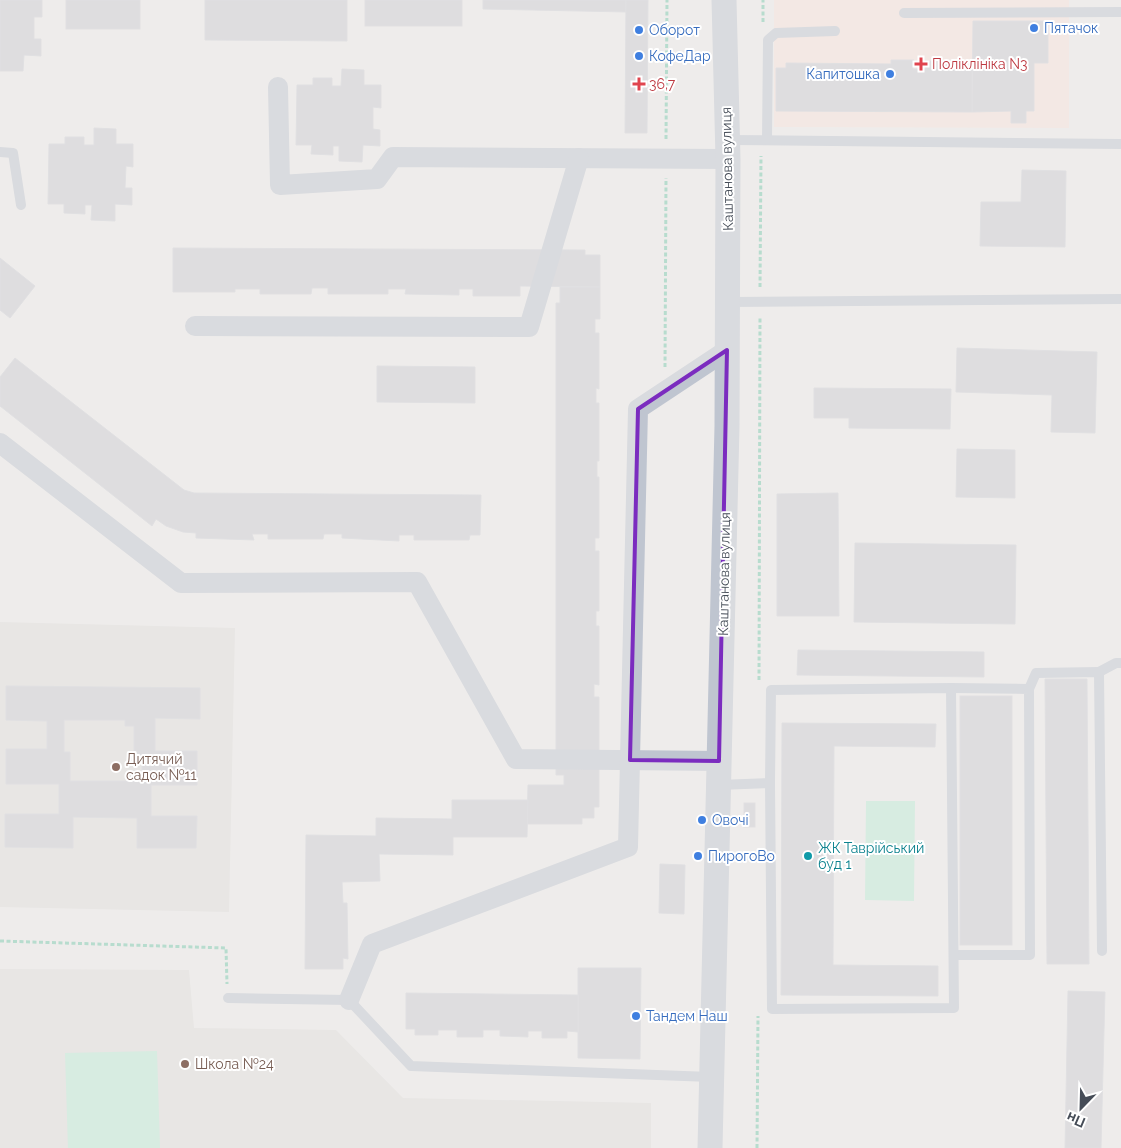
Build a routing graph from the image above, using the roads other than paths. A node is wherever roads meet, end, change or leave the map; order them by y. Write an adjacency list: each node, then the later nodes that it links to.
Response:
1 (724, 0): 8 (street, Каштанова вулиця)
2 (1121, 12): 3 (lane)
3 (904, 13)
4 (835, 31): 6 (lane)
5 (278, 87): 10 (street)
6 (764, 139): 7 (lane); 8 (lane)
7 (1121, 144)
8 (728, 150): 10 (street); 13 (street, Каштанова вулиця)
9 (0, 152): 11 (lane)
10 (579, 158): 14 (street)
11 (21, 205)
12 (1121, 299): 13 (lane)
13 (728, 302): 15 (street, Каштанова вулиця)
14 (195, 326)
15 (727, 350): 21 (street); 22 (street, Каштанова вулиця)
16 (0, 443): 21 (street)
17 (1121, 663): 18 (lane)
18 (1099, 672): 20 (lane); 24 (lane)
19 (951, 688): 20 (lane); 23 (lane); 25 (lane)
20 (1029, 689): 25 (lane)
21 (630, 760): 22 (street); 27 (street)
22 (719, 773): 23 (lane); 28 (street, Каштанова вулиця)
23 (770, 783): 25 (lane)
24 (1102, 951)
25 (954, 955)
26 (228, 998): 27 (lane)
27 (349, 1000): 28 (lane)
28 (712, 1078): 29 (street, Каштанова вулиця)
29 (710, 1148)

